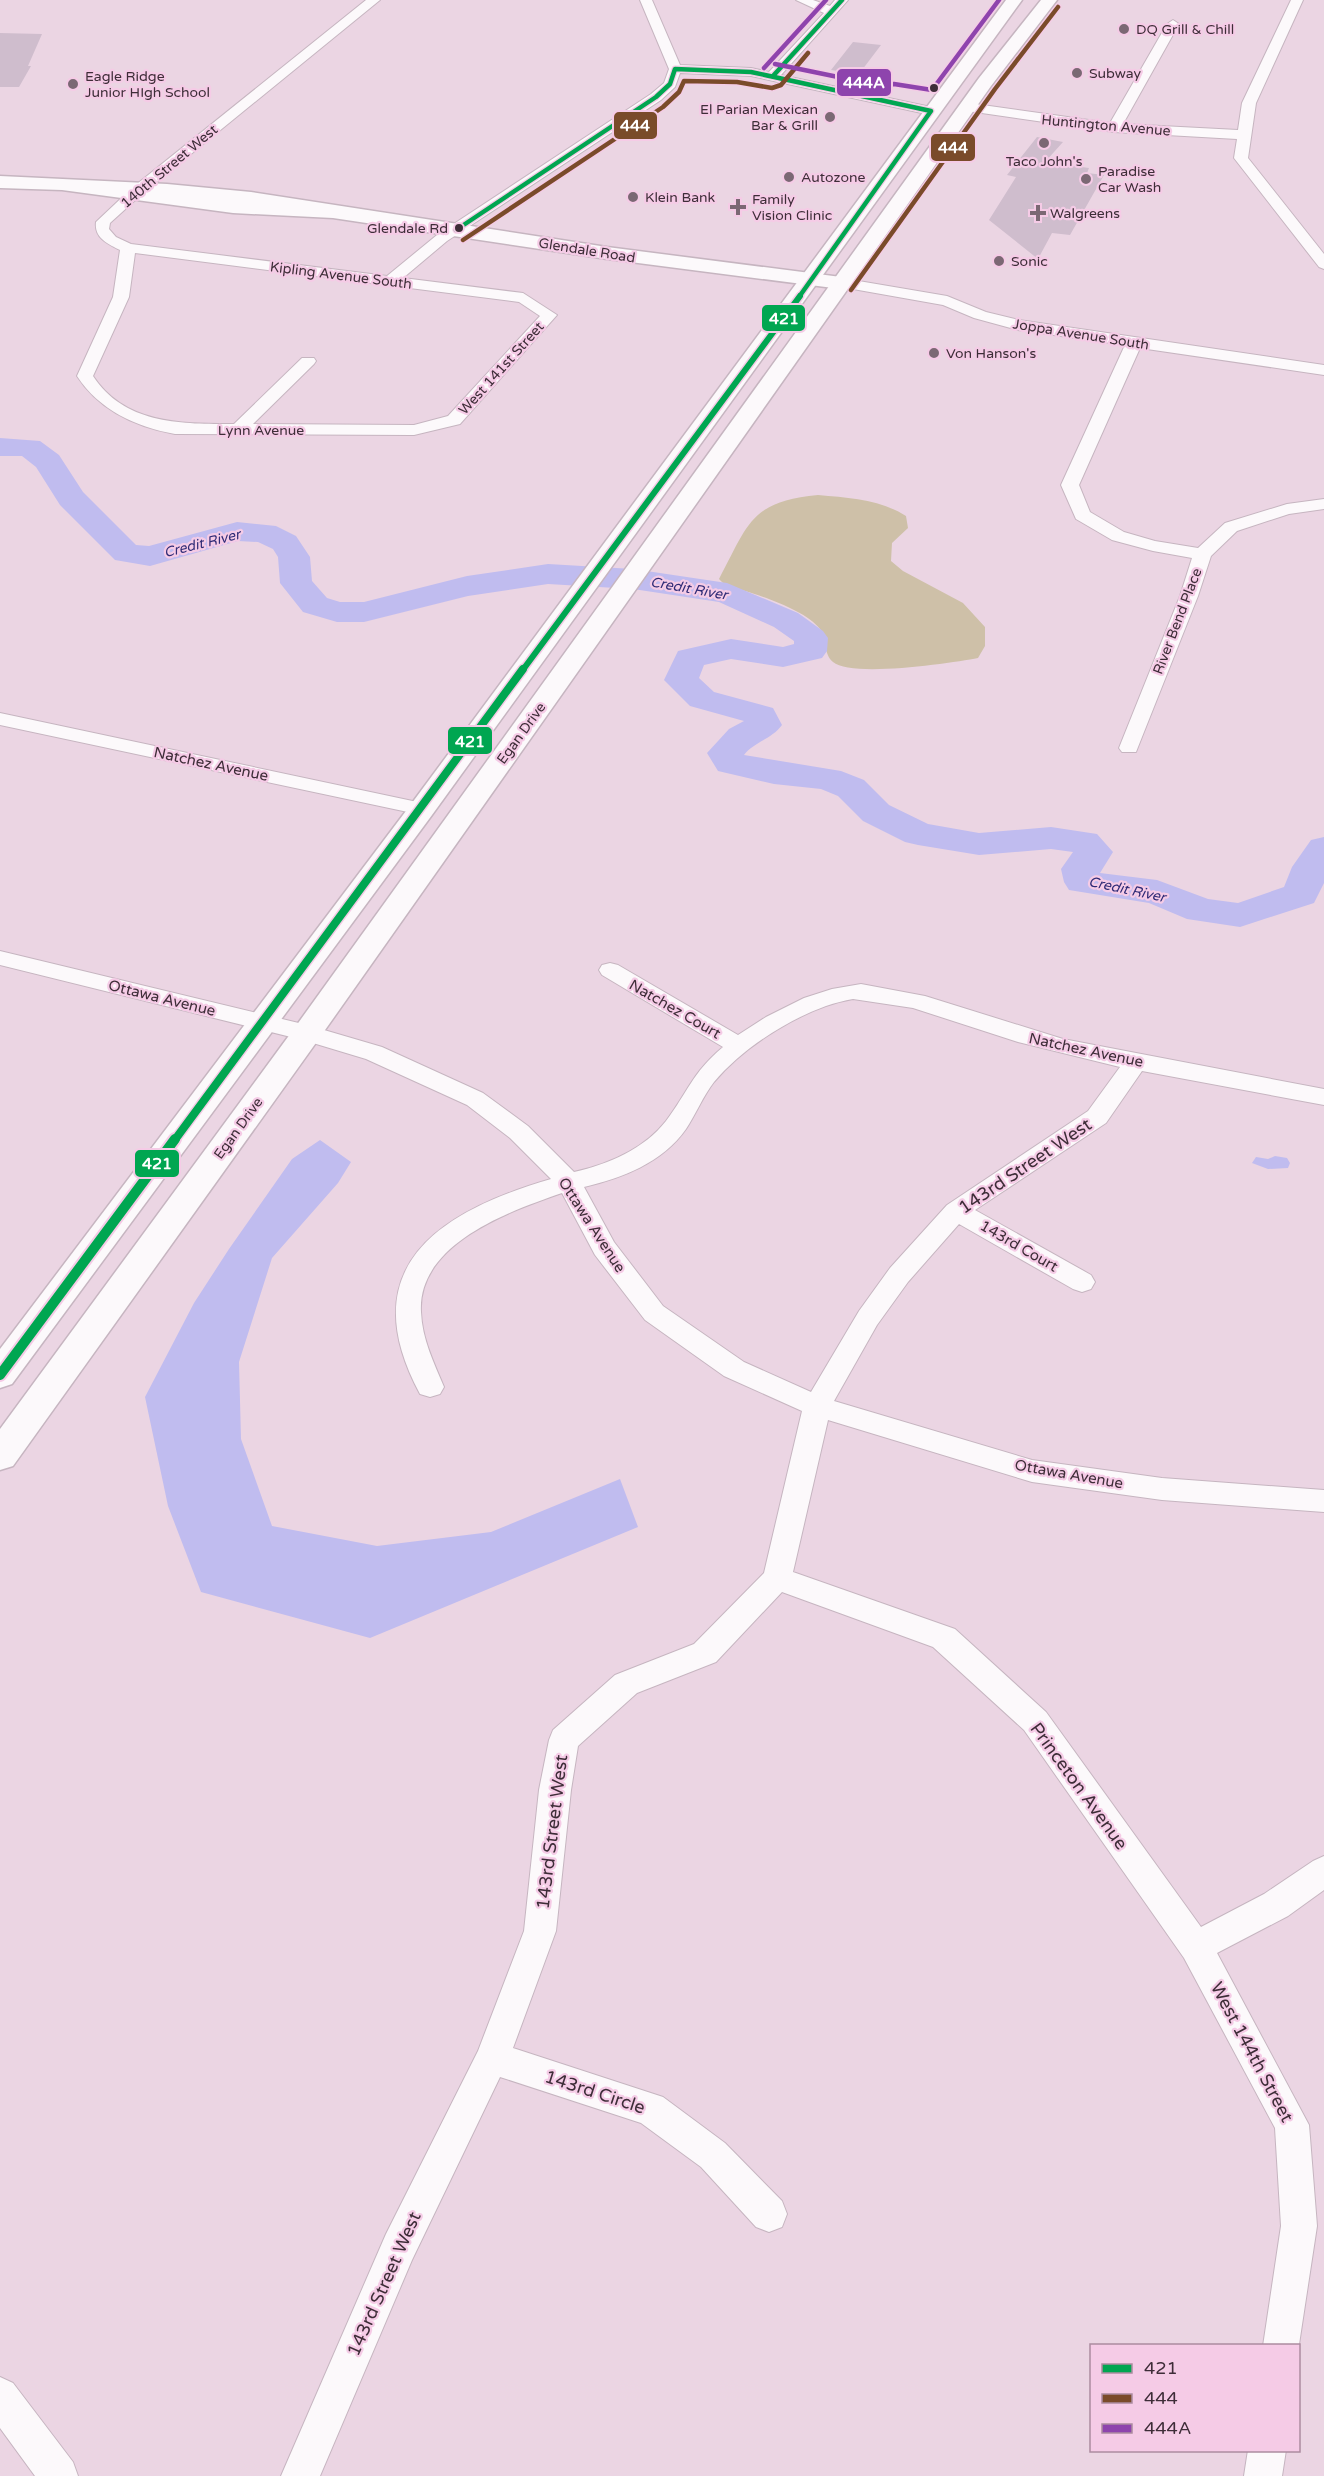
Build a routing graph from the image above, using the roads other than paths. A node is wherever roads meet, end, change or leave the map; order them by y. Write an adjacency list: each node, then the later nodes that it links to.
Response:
1 (374, 0): 18 (street, 140th Street West)
2 (646, 0): 11 (street)
3 (802, 0): 8 (street)
4 (842, 0): 8 (street)
5 (1014, 0): 10 (main road)
6 (1297, 0): 16 (street)
7 (1045, 3): 14 (main road, Egan Drive)
8 (831, 11): 12 (street)
9 (1173, 24): 15 (street)
10 (994, 27): 13 (main road); 14 (main road)
11 (675, 69): 12 (street); 20 (street)
12 (773, 76): 13 (street)
13 (934, 107): 19 (main road); 23 (main road)
14 (968, 107): 15 (street, Huntington Avenue); 19 (main road, Egan Drive)
15 (1114, 128): 16 (street, Huntington Avenue)
16 (1246, 135): 22 (street)
17 (0, 182): 18 (main road, Glendale Road)
18 (137, 191): 20 (main road, Glendale Road); 21 (street, 140th Street West)
19 (904, 196): 25 (main road, Egan Drive)
20 (456, 230): 23 (main road, Glendale Road); 24 (street)
21 (128, 248): 24 (street, Kipling Avenue South); 31 (street, Lynn Avenue)
22 (1324, 264)
23 (812, 279): 25 (main road, Glendale Road); 36 (main road)
24 (391, 281): 26 (street, Kipling Avenue South)
25 (841, 283): 27 (street, Joppa Avenue South); 40 (main road, Egan Drive)
26 (549, 315): 30 (street, West 141st Street)
27 (1134, 343): 29 (street, Joppa Avenue South); 33 (street, River Bend Place)
28 (308, 361): 31 (street)
29 (1324, 370)
30 (454, 420): 31 (street, Lynn Avenue)
31 (238, 430)
32 (1324, 504): 33 (street)
33 (1202, 554): 35 (street, River Bend Place)
34 (0, 719): 36 (street, Natchez Avenue)
35 (1129, 747)
36 (422, 809): 39 (main road)
37 (0, 958): 39 (street, Ottawa Avenue)
38 (610, 970): 41 (street, Natchez Court)
39 (263, 1022): 40 (street, Ottawa Avenue); 47 (main road)
40 (307, 1033): 44 (street, Ottawa Avenue); 50 (main road, Egan Drive)
41 (740, 1047): 42 (street, Natchez Avenue); 44 (street)
42 (1137, 1061): 43 (street, Natchez Avenue); 45 (street, 143rd Street West)
43 (1324, 1097)
44 (569, 1182): 48 (street); 49 (street, Ottawa Avenue)
45 (956, 1211): 46 (street, 143rd Court); 49 (street, 143rd Street West)
46 (1082, 1282)
47 (0, 1375)
48 (430, 1387)
49 (817, 1406): 51 (street, Ottawa Avenue); 52 (street, 143rd Street West)
50 (0, 1456)
51 (1324, 1501)
52 (777, 1578): 54 (street, Princeton Avenue); 55 (street, 143rd Street West)
53 (1324, 1871): 54 (street)
54 (1196, 1947): 57 (street, West 144th Street)
55 (492, 2058): 56 (street, 143rd Circle); 61 (street, 143rd Street West)
56 (769, 2214)
57 (1282, 2344)
58 (0, 2396): 60 (street)
59 (1267, 2452): 62 (street)
60 (59, 2476)
61 (300, 2476)
62 (1263, 2476)

